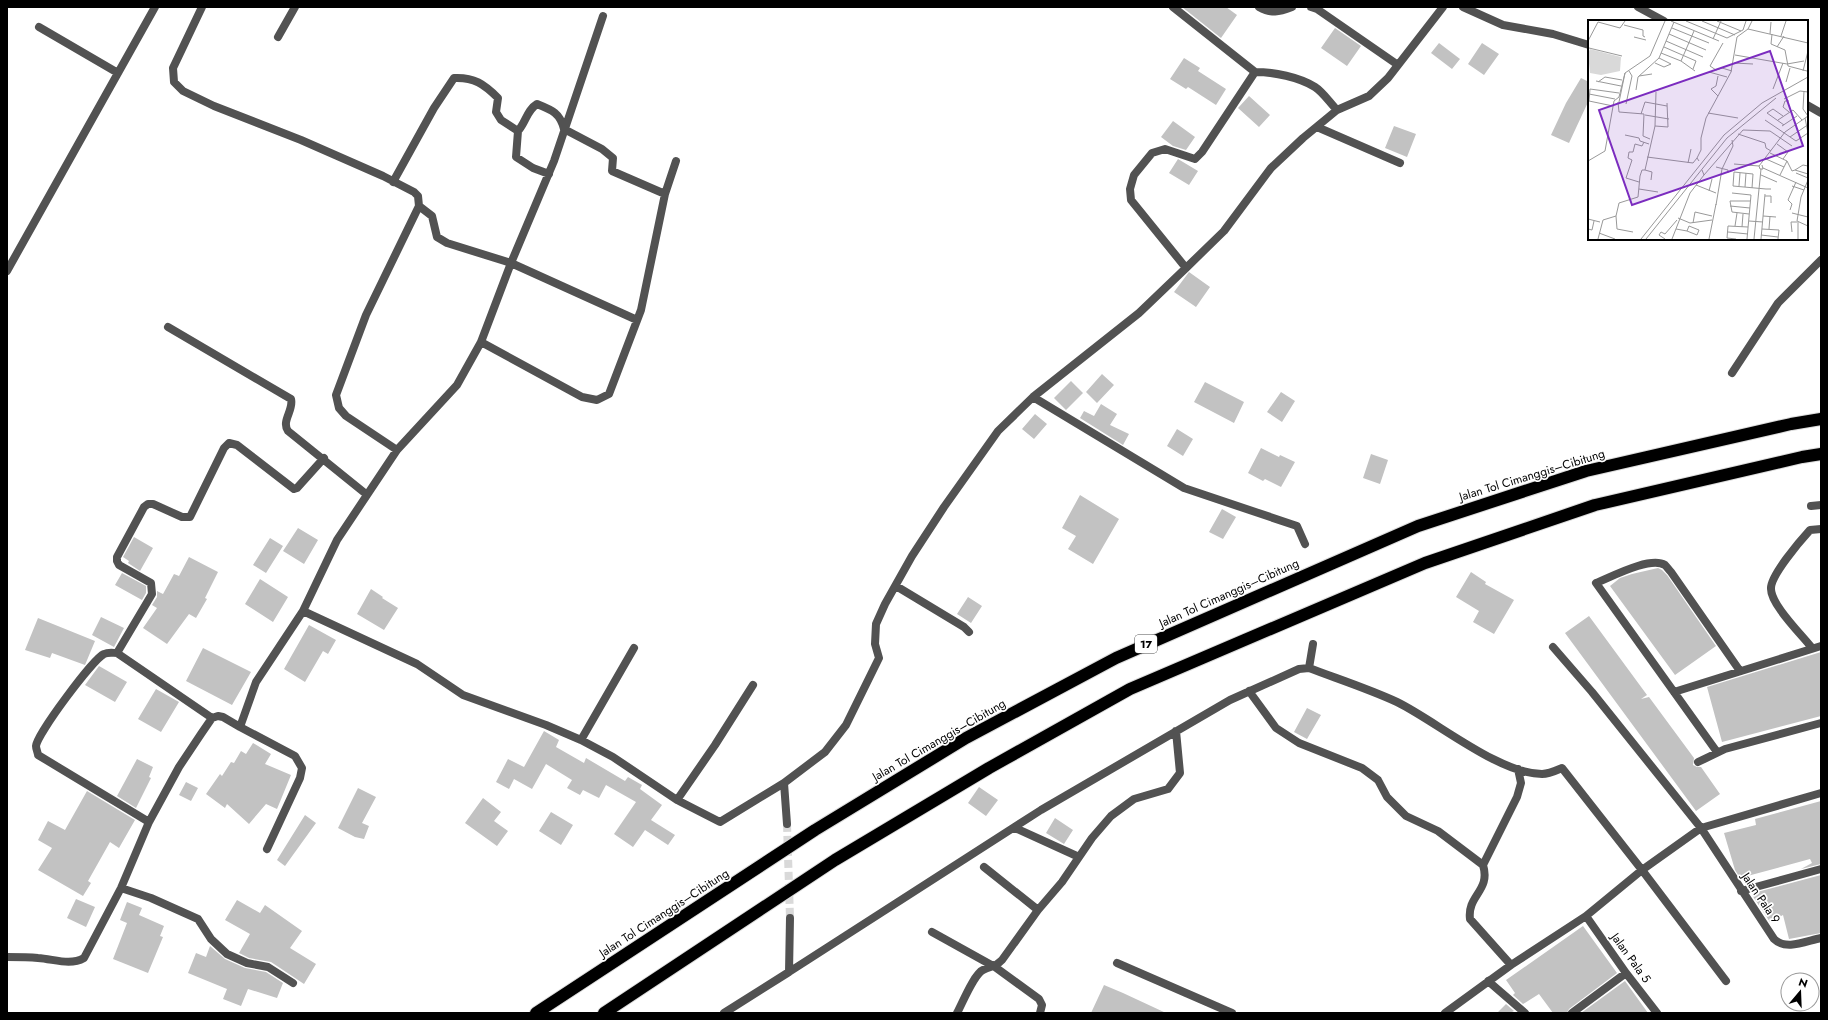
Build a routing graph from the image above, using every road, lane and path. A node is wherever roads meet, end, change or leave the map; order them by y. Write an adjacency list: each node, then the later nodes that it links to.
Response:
1 (202, 7): 28 (street)
2 (295, 7): 14 (street)
3 (1173, 7): 17 (street)
4 (1259, 7): 5 (street)
5 (1292, 7)
6 (1311, 7): 16 (street)
7 (1442, 7): 16 (street)
8 (1463, 7): 15 (street)
9 (1638, 7): 12 (street)
10 (152, 8): 18 (street)
11 (603, 16): 23 (street)
12 (1662, 20)
13 (39, 27): 18 (street)
14 (278, 37)
15 (1588, 46)
16 (1398, 65): 20 (street)
17 (1255, 72): 20 (street); 33 (street)
18 (118, 73): 34 (street)
19 (1808, 106): 21 (street)
20 (1337, 110): 22 (street)
21 (1821, 113)
22 (1317, 127): 26 (street); 33 (street)
23 (564, 129): 24 (street); 27 (street); 29 (street)
24 (518, 131): 27 (street); 28 (street)
25 (676, 161): 29 (street)
26 (1400, 163)
27 (549, 174): 32 (street)
28 (393, 182): 30 (street)
29 (665, 194): 35 (street)
30 (419, 206): 32 (street); 41 (street)
31 (1821, 260): 38 (street)
32 (511, 264): 35 (street); 37 (street)
33 (1186, 268): 39 (street)
34 (7, 271)
35 (638, 320): 37 (street)
36 (168, 327): 43 (street)
37 (481, 342): 41 (street)
38 (1732, 372)
39 (1033, 397): 48 (street); 49 (street)
40 (1821, 419): 100 (highway, Jalan Tol Cimanggis–Cibitung / 17)
41 (397, 450): 44 (street)
42 (1821, 454): 101 (highway)
43 (324, 458): 44 (street); 57 (street)
44 (366, 494): 50 (street)
45 (1821, 504): 46 (street)
46 (1811, 506)
47 (1821, 530): 56 (street)
48 (1305, 544)
49 (896, 586): 51 (street); 71 (street)
50 (303, 611): 65 (street); 67 (street)
51 (969, 632)
52 (1313, 644): 58 (street)
53 (1821, 646): 56 (street)
54 (1553, 647): 77 (street, Jalan Pala 9)
55 (634, 648): 67 (street)
56 (1812, 648): 59 (street)
57 (117, 653): 63 (street); 74 (street)
58 (1309, 668): 61 (street); 70 (street)
59 (1740, 671): 62 (street); 62 (street)
60 (753, 685): 73 (street)
61 (1249, 691): 66 (street); 80 (street)
62 (1674, 692): 68 (street)
63 (212, 718): 65 (street); 74 (street)
64 (1821, 723): 68 (street)
65 (240, 727): 78 (street)
66 (1176, 731): 76 (street); 79 (street)
67 (581, 740): 73 (street)
68 (1718, 752): 69 (street)
69 (1698, 762)
70 (1518, 769): 80 (street); 83 (street)
71 (784, 783): 73 (street); 75 (street)
72 (1821, 793): 77 (street)
73 (677, 800)
74 (149, 822): 84 (street)
75 (787, 824)
76 (1015, 828): 79 (street); 95 (street)
77 (1701, 828): 83 (street); 85 (street, Jalan Pala 9)
78 (267, 849)
79 (1079, 857): 86 (street)
80 (1483, 865): 94 (street)
81 (984, 867): 86 (street)
82 (1821, 869): 85 (street)
83 (1642, 870): 87 (street); 97 (street)
84 (121, 888): 91 (street); 98 (street)
85 (1741, 891): 90 (street, Jalan Pala 9)
86 (1038, 910): 93 (street)
87 (1586, 916): 94 (street); 96 (street, Jalan Pala 5)
88 (790, 918): 95 (street)
89 (932, 932): 93 (street)
90 (1821, 938)
91 (7, 957)
92 (1117, 963): 105 (street)
93 (996, 966): 103 (street); 104 (street)
94 (1510, 966): 99 (street)
95 (789, 972): 102 (street)
96 (1626, 974): 108 (street); 109 (street, Jalan Pala 5)
97 (1726, 981)
98 (293, 982)
99 (1488, 982): 106 (street); 107 (street)
100 (536, 1013)
101 (604, 1013)
102 (724, 1013)
103 (957, 1013)
104 (1040, 1013)
105 (1232, 1013)
106 (1445, 1013)
107 (1524, 1013)
108 (1572, 1013)
109 (1657, 1013)

